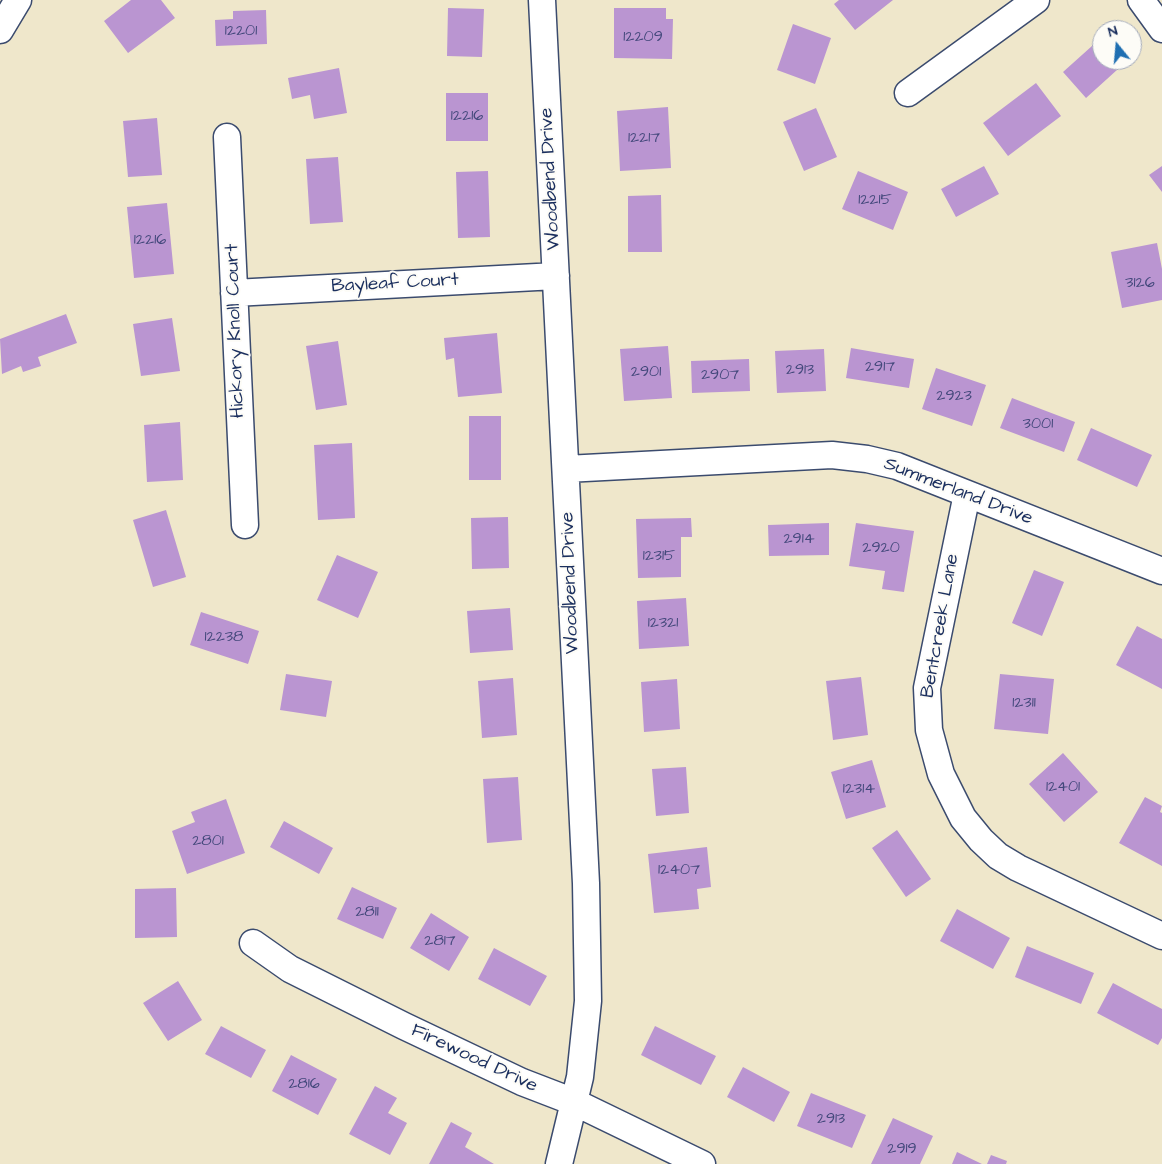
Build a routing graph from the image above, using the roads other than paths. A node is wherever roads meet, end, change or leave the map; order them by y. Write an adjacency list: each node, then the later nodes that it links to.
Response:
1 (18, 0): 6 (street)
2 (542, 0): 9 (street, Woodbend Drive)
3 (1036, 0): 7 (street)
4 (1141, 0): 5 (street)
5 (1162, 29)
6 (0, 30)
7 (908, 93)
8 (228, 137): 10 (street, Hickory Knoll Court)
9 (556, 276): 10 (street, Bayleaf Court); 11 (street, Woodbend Drive)
10 (234, 293): 13 (street, Hickory Knoll Court)
11 (566, 468): 12 (street, Summerland Drive); 17 (street, Woodbend Drive)
12 (967, 494): 14 (street, Summerland Drive); 15 (street, Bentcreek Lane)
13 (245, 525)
14 (1162, 571)
15 (1162, 936)
16 (253, 943): 17 (street, Firewood Drive)
17 (574, 1102): 18 (street, Woodbend Drive); 19 (street, Firewood Drive)
18 (559, 1164)
19 (702, 1164)

